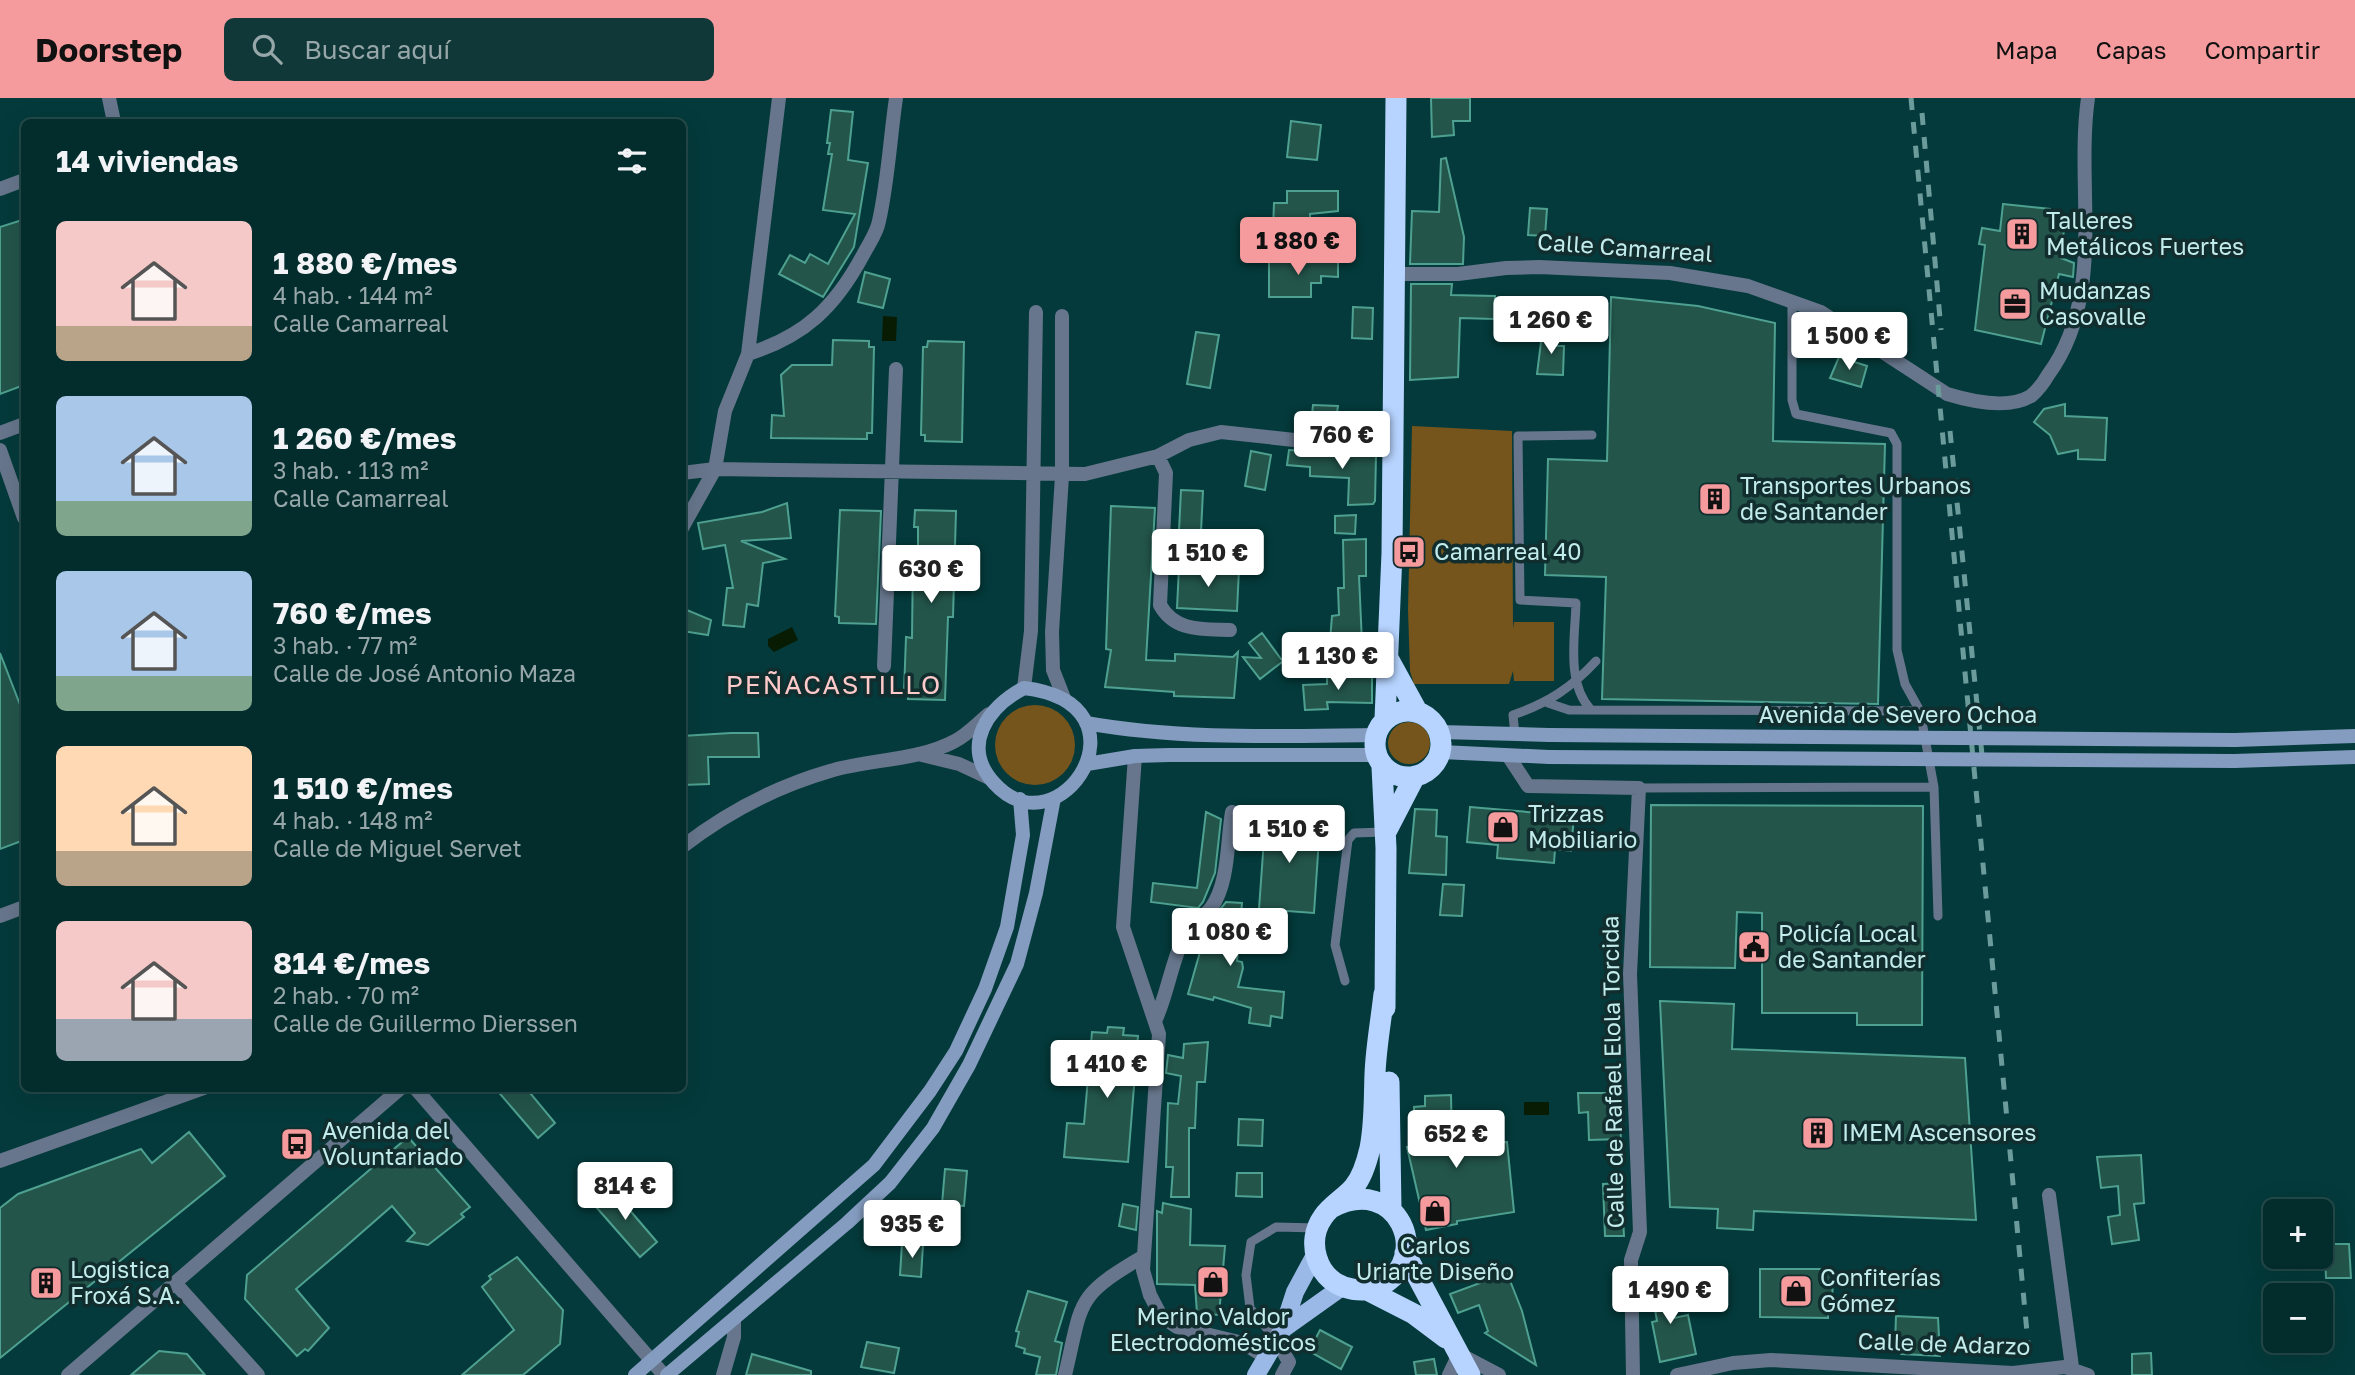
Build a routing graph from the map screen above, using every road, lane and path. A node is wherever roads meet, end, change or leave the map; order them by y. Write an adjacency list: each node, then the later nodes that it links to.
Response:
1 (109, 98): 6 (street)
2 (779, 98): 13 (street)
3 (896, 98): 13 (street)
4 (1396, 98): 9 (highway)
5 (2088, 98): 10 (street, Calle Camarreal)
6 (113, 119)
7 (21, 181): 8 (street)
8 (0, 189)
9 (1396, 274): 10 (street, Calle Camarreal); 18 (highway)
10 (1792, 301): 38 (lane)
11 (1035, 312): 24 (street)
12 (1062, 316): 25 (street)
13 (748, 354): 21 (street)
14 (896, 369): 22 (street)
15 (21, 425): 16 (street)
16 (0, 433)
17 (1592, 435): 32 (lane)
18 (1393, 446): 20 (street); 29 (highway)
19 (0, 450): 26 (street)
20 (1158, 456): 25 (street); 28 (street)
21 (715, 469): 22 (street); 23 (street); 27 (street)
22 (893, 471): 24 (street); 31 (street)
23 (686, 472)
24 (1035, 475): 25 (street); 33 (street)
25 (1062, 476): 34 (street)
26 (21, 510)
27 (686, 521)
28 (1230, 630)
29 (1389, 660): 37 (highway); 44 (highway)
30 (1596, 661): 32 (lane)
31 (884, 666)
32 (1575, 684): 35 (lane); 36 (lane)
33 (1024, 688): 34 (main road); 39 (main road)
34 (1065, 698): 40 (main road)
35 (1548, 703): 36 (lane); 41 (lane)
36 (1591, 710): 38 (lane)
37 (1417, 711): 43 (highway); 44 (highway)
38 (1920, 711): 52 (lane)
39 (989, 714): 45 (street); 51 (main road)
40 (1086, 723): 44 (main road); 49 (main road)
41 (1515, 734): 42 (main road, Avenida de Severo Ochoa, bridge); 43 (main road, Avenida de Severo Ochoa)
42 (2355, 736)
43 (1441, 742): 47 (main road, Avenida de Severo Ochoa); 50 (highway)
44 (1380, 744): 46 (main road); 50 (highway); 57 (highway)
45 (916, 754): 51 (street); 58 (street)
46 (1135, 756): 49 (main road); 64 (street)
47 (1509, 757): 48 (main road, Avenida de Severo Ochoa, bridge); 53 (street)
48 (2355, 757)
49 (1087, 764): 54 (main road)
50 (1415, 776): 57 (highway)
51 (989, 778): 55 (main road)
52 (1934, 787): 53 (lane); 61 (lane)
53 (1639, 788): 97 (street, Calle de Rafael Elola Torcida)
54 (1054, 798): 55 (main road); 79 (main road)
55 (1020, 799): 83 (main road)
56 (1232, 812): 64 (street)
57 (1386, 832): 62 (lane); 63 (highway)
58 (686, 844)
59 (21, 908): 60 (street)
60 (0, 916)
61 (1938, 916)
62 (1345, 981)
63 (1384, 994): 70 (highway); 71 (highway)
64 (1156, 1019): 75 (street)
65 (193, 1092): 68 (street)
66 (396, 1092): 76 (street)
67 (418, 1092): 83 (street)
68 (0, 1161)
69 (2049, 1195): 84 (street)
70 (1331, 1208): 71 (highway); 72 (highway)
71 (1391, 1210): 73 (highway)
72 (1317, 1228): 74 (highway); 80 (lane)
73 (1405, 1253): 78 (highway); 81 (highway)
74 (1315, 1255): 77 (highway); 80 (main road)
75 (1144, 1256): 82 (street); 91 (street)
76 (176, 1284): 86 (street); 87 (street)
77 (1342, 1287): 78 (highway); 80 (main road)
78 (1367, 1290): 81 (highway)
79 (734, 1321): 89 (main road); 90 (street)
80 (1280, 1335): 82 (main road); 93 (street)
81 (1457, 1349): 94 (street); 95 (highway); 96 (street)
82 (1266, 1357): 92 (main road)
83 (652, 1361): 88 (main road); 89 (street)
84 (2069, 1367): 85 (street, Calle de Adarzo, bridge); 99 (street)
85 (1814, 1369): 98 (street, Calle de Adarzo)
86 (68, 1375)
87 (258, 1375)
88 (635, 1375)
89 (666, 1375)
90 (723, 1375)
91 (1065, 1375)
92 (1256, 1375)
93 (1282, 1375)
94 (1449, 1375)
95 (1470, 1375)
96 (1499, 1375)
97 (1633, 1375)
98 (1681, 1375)
99 (2088, 1375)

